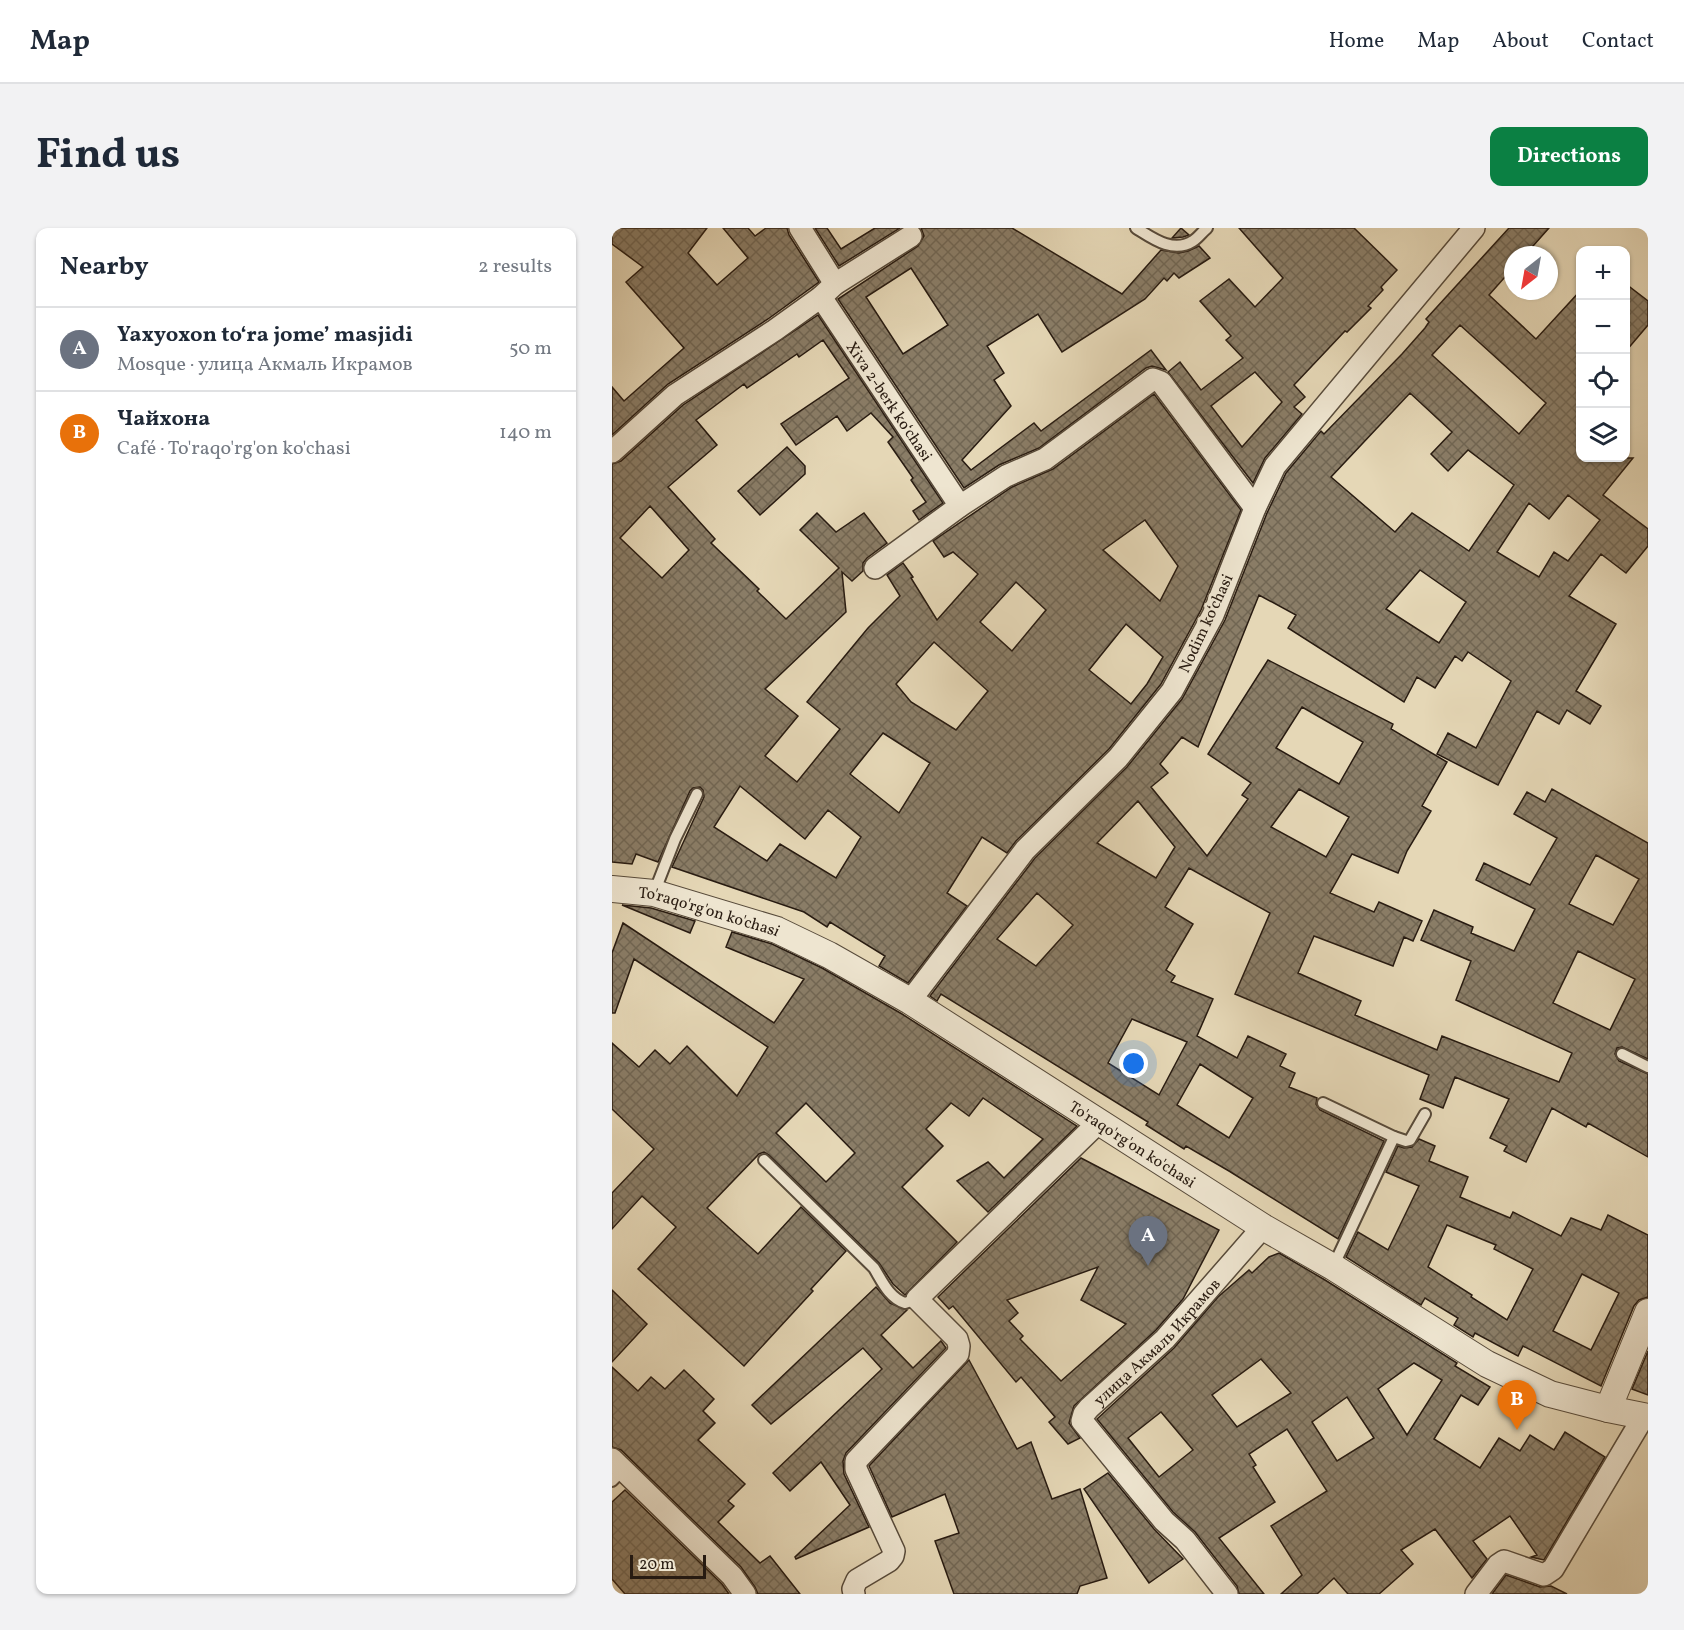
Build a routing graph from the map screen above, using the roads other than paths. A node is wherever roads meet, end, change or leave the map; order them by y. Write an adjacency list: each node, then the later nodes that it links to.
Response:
1 (800, 228): 6 (street, Xiva 2-berk koʻchasi)
2 (1136, 228): 3 (lane)
3 (1207, 228)
4 (1474, 228): 9 (street, Nodim koʻchasi)
5 (911, 236): 6 (street)
6 (828, 290): 7 (street); 8 (street, Xiva 2-berk koʻchasi)
7 (612, 452)
8 (960, 506): 9 (street); 10 (street)
9 (1255, 508): 14 (street, Nodim koʻchasi)
10 (875, 568)
11 (697, 795): 13 (lane)
12 (612, 889): 13 (street, To'raqo'rg'on ko'chasi)
13 (654, 893): 14 (street, To'raqo'rg'on ko'chasi)
14 (910, 1001): 19 (street, To'raqo'rg'on ko'chasi)
15 (1622, 1054): 16 (lane)
16 (1648, 1067)
17 (1323, 1102): 20 (lane)
18 (1425, 1114): 20 (lane)
19 (1099, 1122): 22 (street, To'raqo'rg'on ko'chasi); 24 (street)
20 (1394, 1137): 23 (lane)
21 (764, 1160): 24 (lane)
22 (1263, 1227): 23 (street, To'raqo'rg'on ko'chasi); 31 (street, улица Акмаль Икрамов)
23 (1333, 1267): 26 (street, To'raqo'rg'on ko'chasi)
24 (917, 1299): 30 (street)
25 (1648, 1312): 26 (street)
26 (1608, 1409): 27 (street, To'raqo'rg'on ko'chasi)
27 (1646, 1417): 32 (street)
28 (616, 1470): 29 (street)
29 (745, 1594)
30 (854, 1594)
31 (1227, 1594)
32 (1476, 1594)

